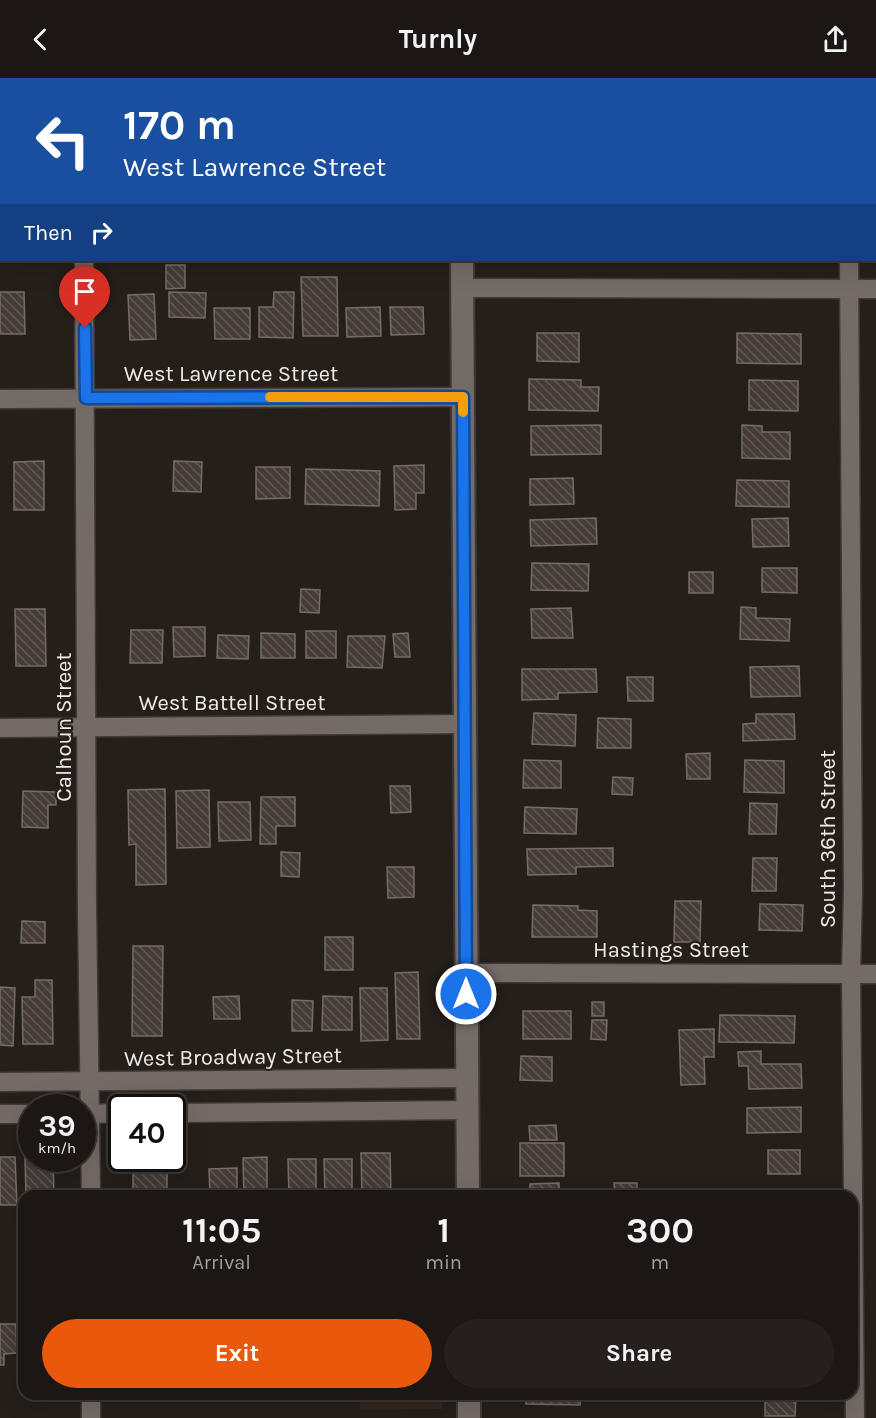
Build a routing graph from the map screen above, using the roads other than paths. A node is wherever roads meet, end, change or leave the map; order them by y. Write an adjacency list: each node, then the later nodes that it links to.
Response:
1 (84, 261): 8 (street, Calhoun Street)
2 (462, 261): 4 (street)
3 (849, 261): 5 (street, South 36th Street)
4 (462, 288): 5 (street); 7 (street)
5 (849, 288): 6 (street); 14 (street, South 36th Street)
6 (876, 288)
7 (463, 397): 8 (street, West Lawrence Street); 10 (street)
8 (86, 398): 9 (street, West Lawrence Street); 11 (street, Calhoun Street)
9 (0, 399)
10 (465, 724): 11 (street, West Battell Street); 13 (street)
11 (86, 727): 12 (street, West Battell Street); 18 (street, Calhoun Street)
12 (0, 728)
13 (466, 973): 14 (street, Hastings Street); 16 (street)
14 (851, 974): 15 (street, Hastings Street); 27 (street, South 36th Street)
15 (876, 974)
16 (467, 1078): 18 (street, West Broadway Street); 20 (street)
17 (0, 1082): 18 (street, West Broadway Street)
18 (89, 1082): 19 (street, Calhoun Street)
19 (88, 1094)
20 (467, 1110): 21 (street); 26 (street)
21 (186, 1113)
22 (0, 1114): 23 (street)
23 (18, 1114)
24 (90, 1172): 25 (street, Calhoun Street)
25 (91, 1190)
26 (468, 1190)
27 (853, 1190)
28 (91, 1400): 31 (street)
29 (469, 1400): 32 (street)
30 (855, 1400): 33 (street, South 36th Street)
31 (91, 1418)
32 (469, 1418)
33 (855, 1418)

